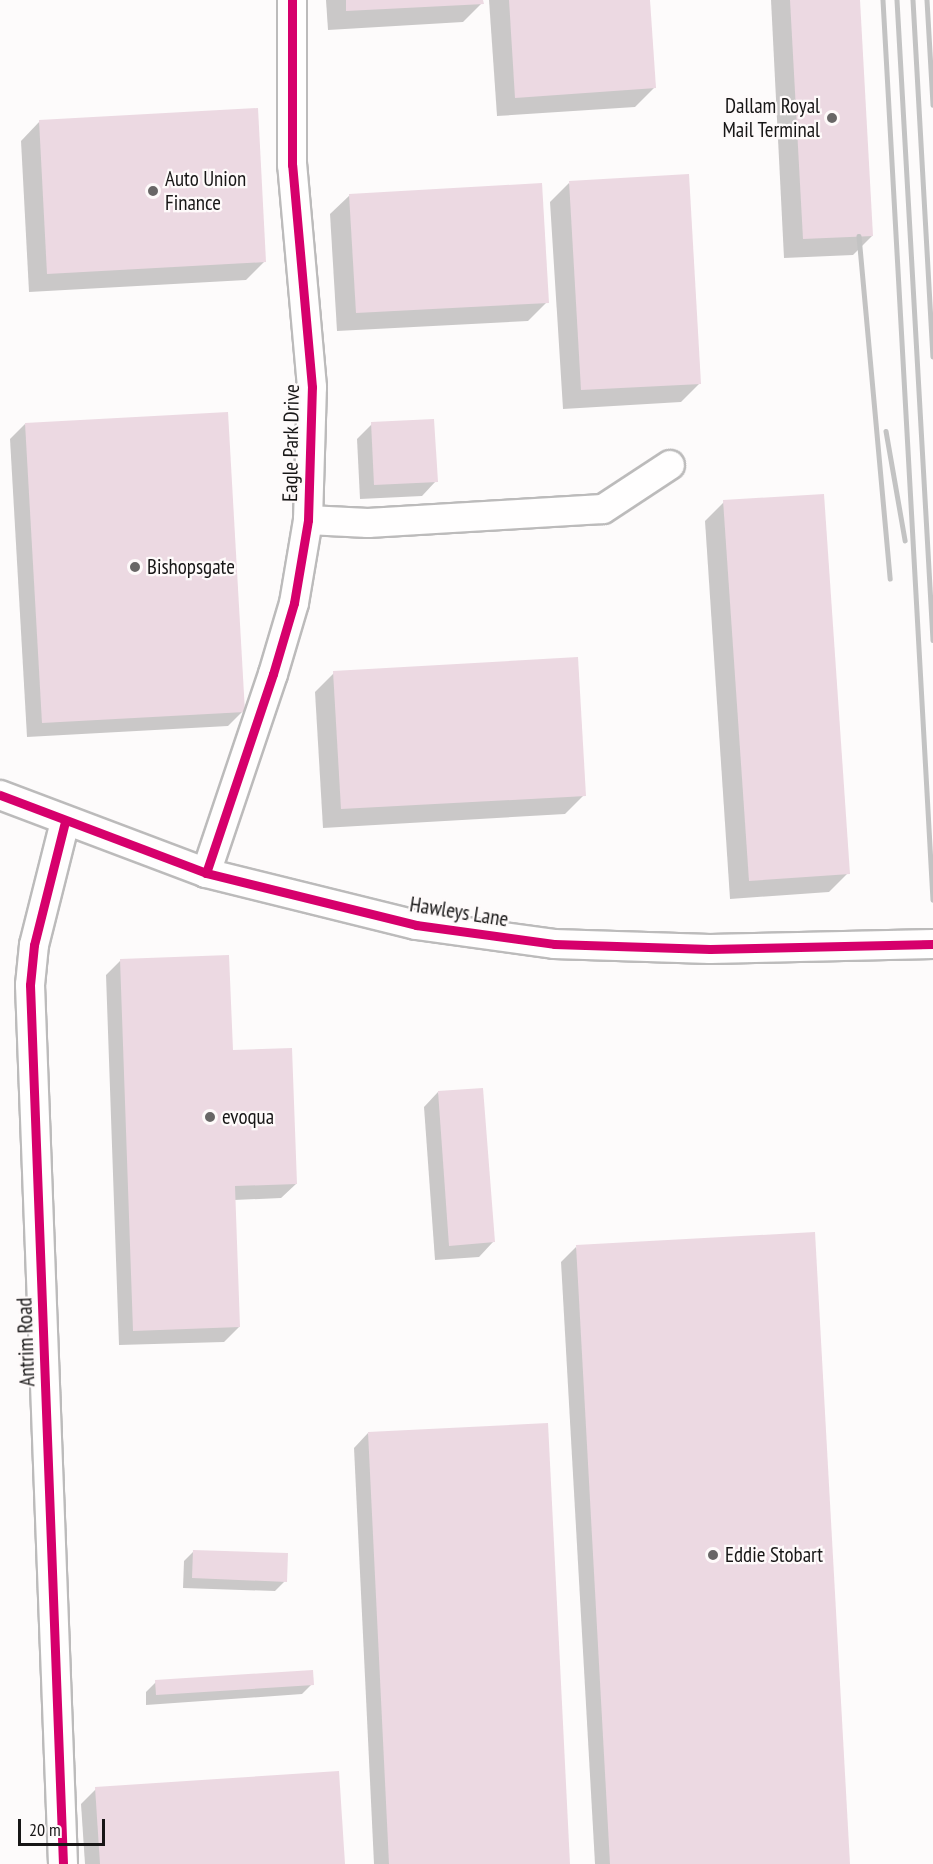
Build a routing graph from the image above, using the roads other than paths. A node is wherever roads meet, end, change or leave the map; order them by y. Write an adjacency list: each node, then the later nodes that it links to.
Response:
1 (292, 0): 3 (street, Eagle Park Drive)
2 (670, 465): 3 (street, Eagle Park Drive)
3 (308, 520): 6 (street, Eagle Park Drive)
4 (0, 795): 5 (street, Hawleys Lane)
5 (65, 822): 6 (street, Hawleys Lane); 8 (street, Antrim Road)
6 (206, 873): 7 (street, Hawleys Lane)
7 (933, 944)
8 (63, 1864)

